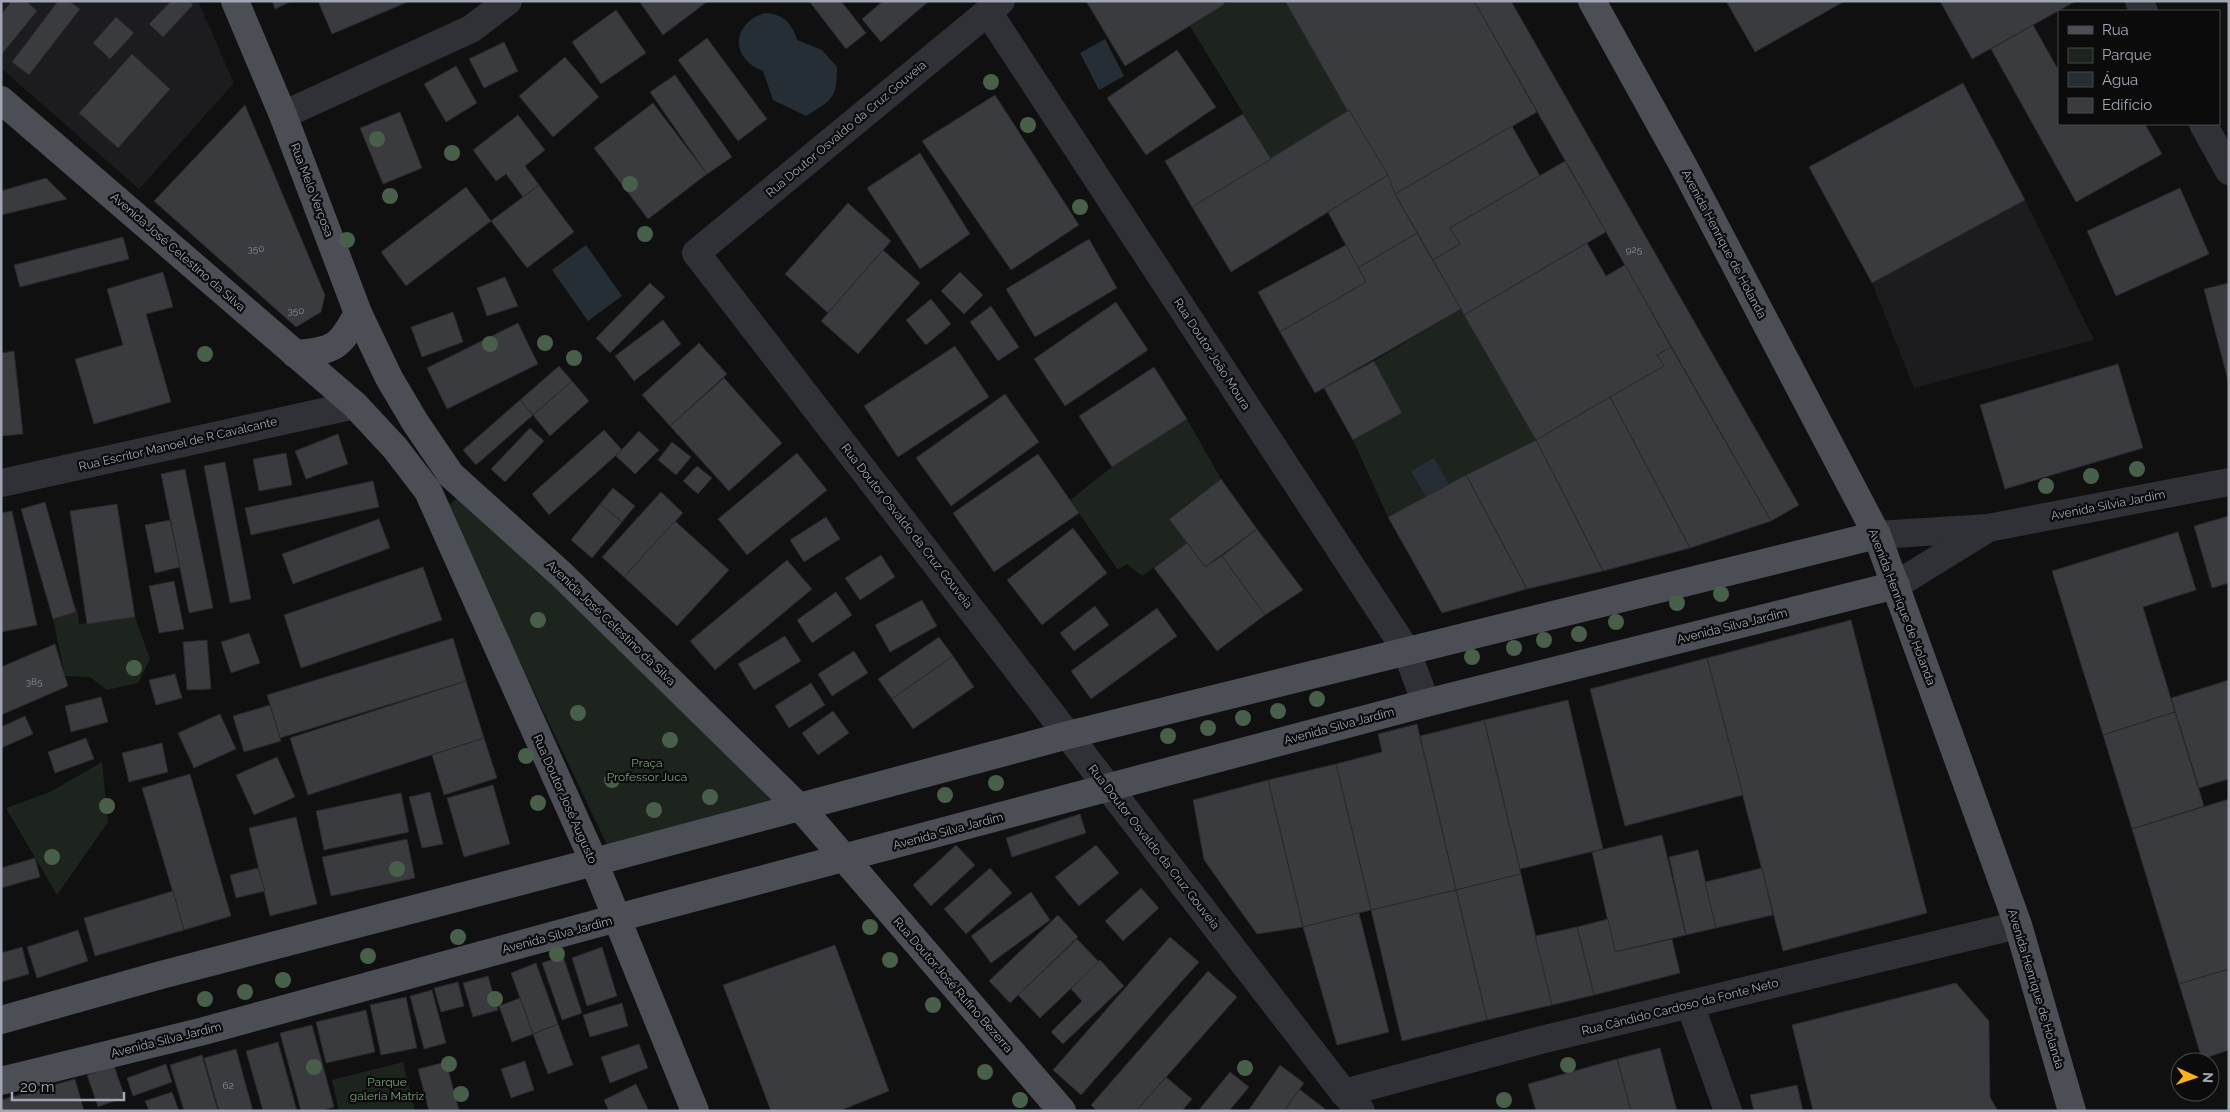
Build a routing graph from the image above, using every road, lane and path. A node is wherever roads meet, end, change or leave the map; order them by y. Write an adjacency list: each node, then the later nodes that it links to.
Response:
1 (235, 1): 6 (main road, Rua Melo Verçosa)
2 (508, 1): 6 (street)
3 (1592, 1): 18 (main road, Avenida Henrique de Holanda)
4 (994, 6): 20 (street, Rua Doutor João Moura); 22 (street, Rua Doutor Osvaldo da Cruz Gouveia)
5 (1, 100): 10 (main road, Avenida José Celestino da Silva)
6 (284, 114): 9 (main road, Rua Melo Verçosa)
7 (2204, 125): 8 (street)
8 (2229, 171)
9 (358, 312): 10 (main road); 11 (main road, Rua Melo Verçosa)
10 (295, 354): 12 (main road, Avenida José Celestino da Silva)
11 (389, 378): 13 (main road, Avenida José Celestino da Silva)
12 (355, 405): 15 (street, Rua Escritor Manoel de R Cavalcante); 16 (main road, Rua Doutor José Augusto)
13 (451, 475): 16 (main road); 24 (main road, Avenida José Celestino da Silva)
14 (2229, 482): 17 (street, Avenida Silvia Jardim)
15 (1, 483)
16 (428, 491): 26 (main road, Rua Doutor José Augusto)
17 (1988, 528): 18 (street, Avenida Silvia Jardim); 19 (street, Avenida Silvia Jardim)
18 (1877, 535): 19 (main road, Avenida Henrique de Holanda); 20 (main road)
19 (1896, 585): 21 (main road, Avenida Silva Jardim); 28 (main road, Avenida Henrique de Holanda)
20 (1406, 650): 21 (street, Rua Doutor João Moura); 22 (main road)
21 (1426, 703): 23 (main road, Avenida Silva Jardim)
22 (1068, 735): 23 (street, Rua Doutor Osvaldo da Cruz Gouveia); 24 (main road)
23 (1107, 788): 25 (main road, Avenida Silva Jardim); 32 (street, Rua Doutor Osvaldo da Cruz Gouveia)
24 (800, 807): 25 (main road, Avenida José Celestino da Silva); 26 (main road)
25 (847, 859): 27 (main road, Avenida Silva Jardim); 34 (main road, Rua Doutor José Rufino Bezerra)
26 (594, 862): 27 (main road, Rua Doutor José Augusto); 30 (main road)
27 (617, 918): 31 (main road, Avenida Silva Jardim); 33 (main road, Rua Doutor José Augusto)
28 (2018, 925): 29 (street, Rua Cândido Cardoso da Fonte Neto); 36 (main road, Avenida Henrique de Holanda)
29 (1690, 1004): 32 (street, Rua Cândido Cardoso da Fonte Neto); 35 (street)
30 (1, 1020)
31 (1, 1081)
32 (1353, 1102)
33 (695, 1111)
34 (1062, 1111)
35 (1728, 1111)
36 (2072, 1111)

